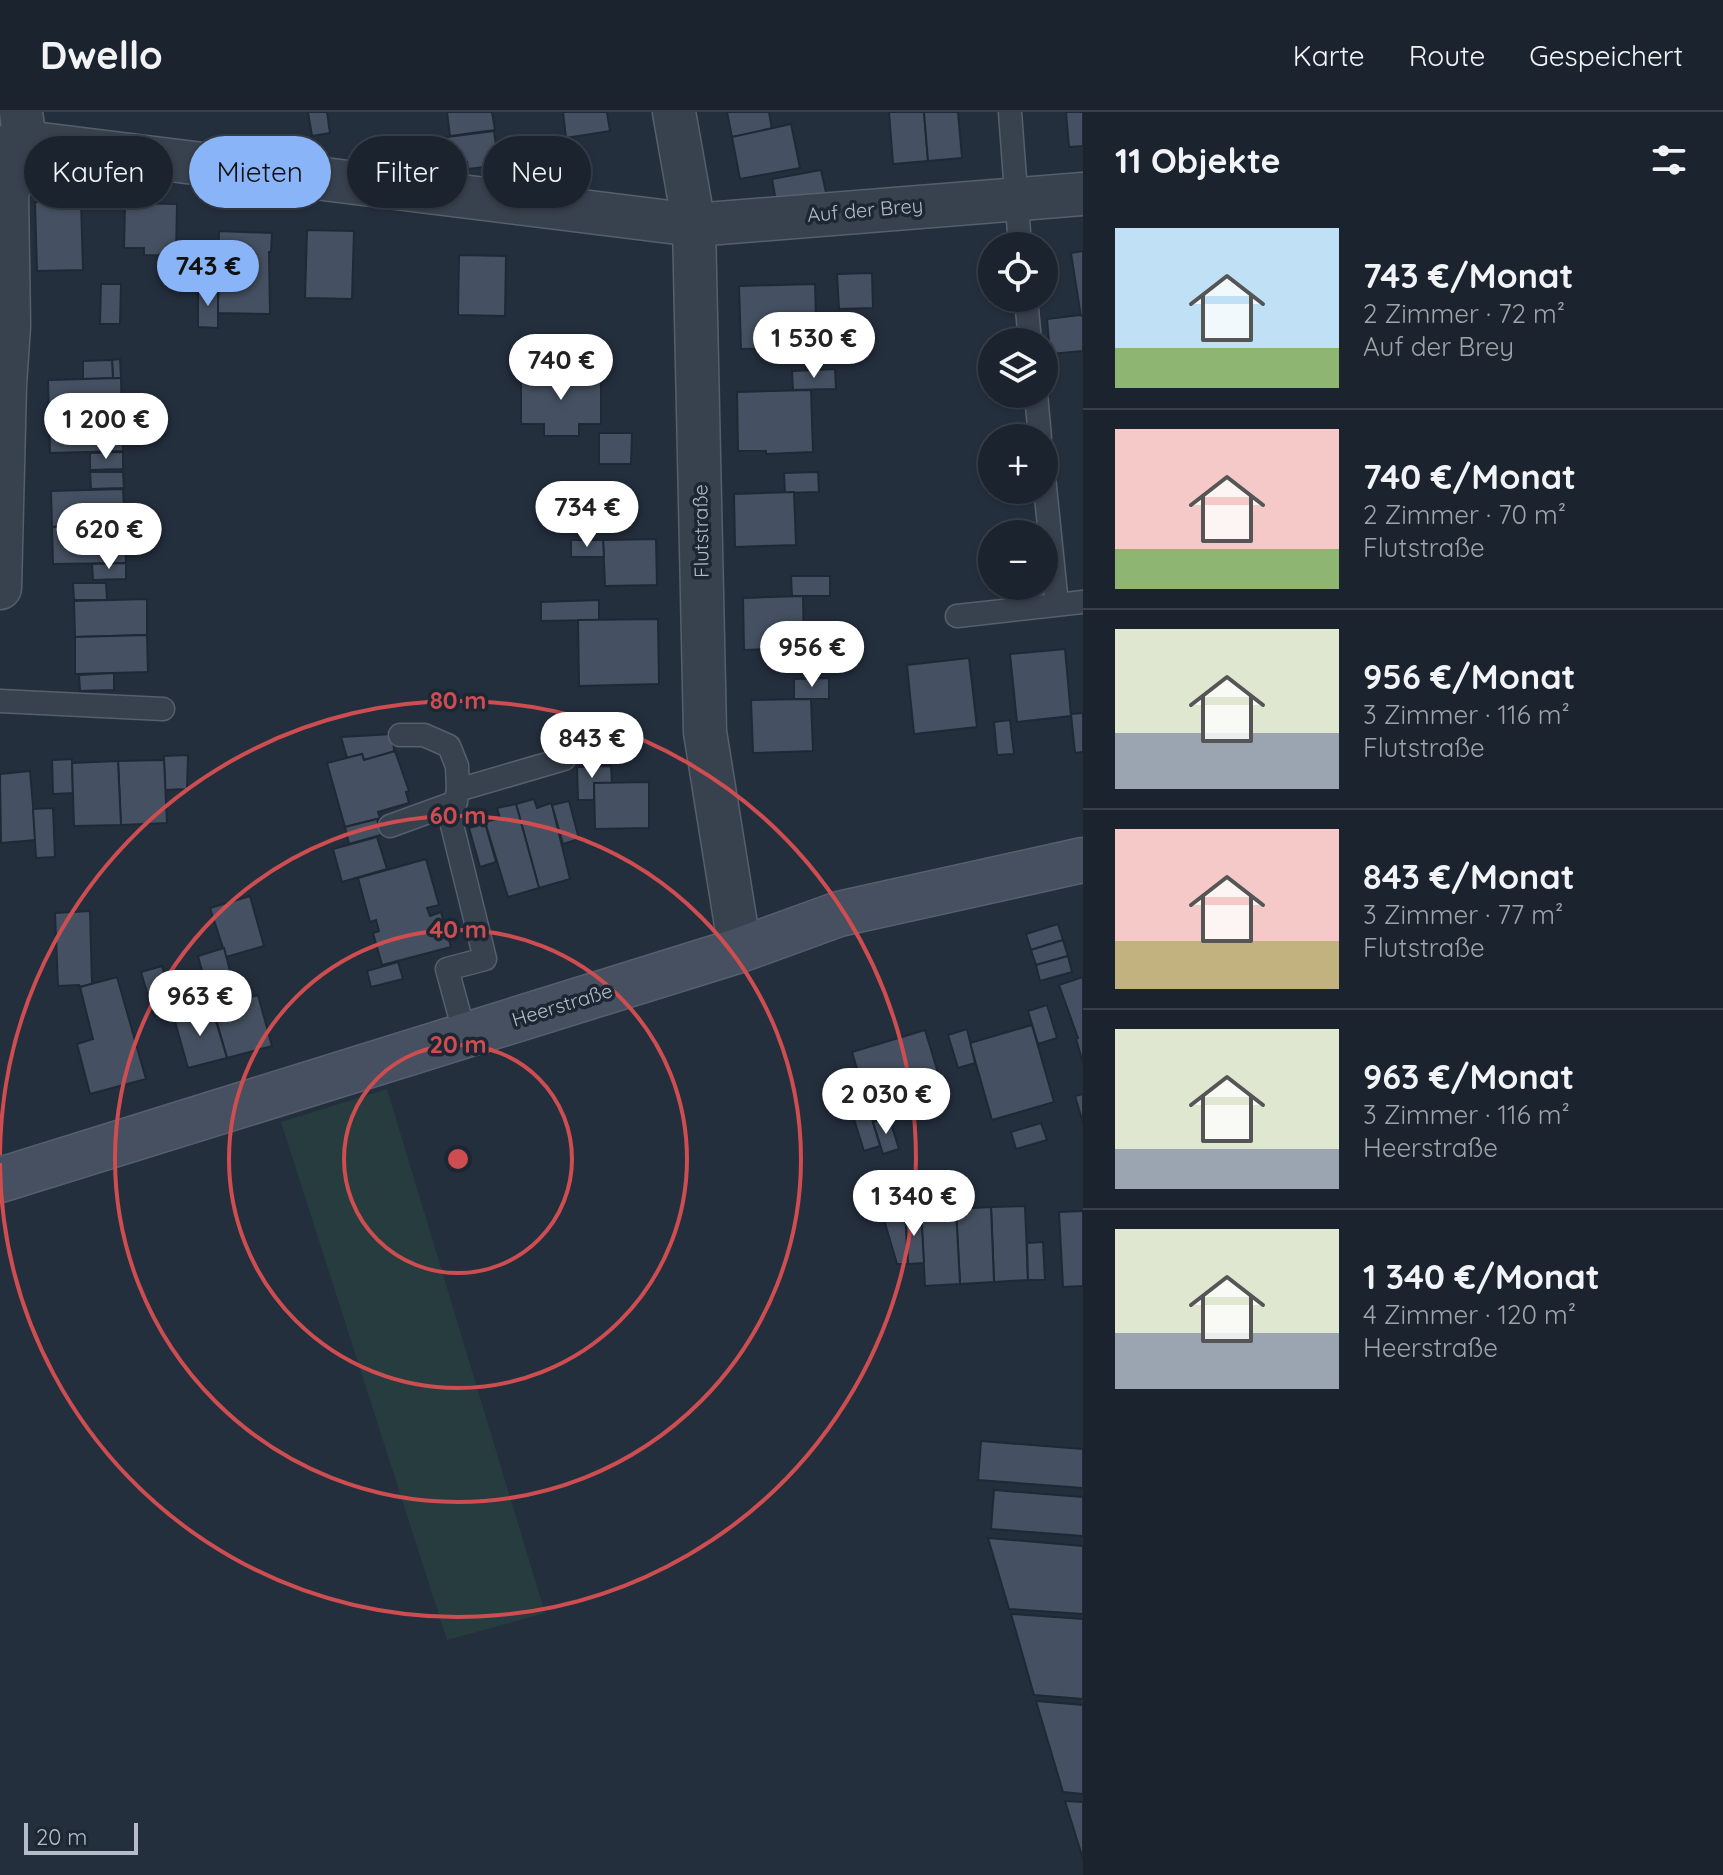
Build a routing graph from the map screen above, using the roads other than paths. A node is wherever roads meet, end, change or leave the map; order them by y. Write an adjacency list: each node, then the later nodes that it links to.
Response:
1 (674, 112): 6 (street, Flutstraße)
2 (1010, 112): 5 (lane)
3 (15, 134): 6 (street, Auf der Brey); 9 (street)
4 (1083, 194): 5 (street, Auf der Brey)
5 (1016, 199): 6 (street, Auf der Brey); 7 (lane)
6 (694, 225): 20 (street, Flutstraße)
7 (1019, 232)
8 (1047, 504): 11 (lane)
9 (0, 588)
10 (1083, 602): 11 (lane)
11 (1057, 604): 12 (lane)
12 (957, 616)
13 (0, 701): 14 (lane)
14 (163, 709)
15 (400, 735): 17 (lane)
16 (564, 759): 17 (lane)
17 (457, 796): 18 (lane); 21 (lane)
18 (390, 826)
19 (1083, 860): 20 (main road, Heerstraße)
20 (740, 950): 21 (main road, Heerstraße)
21 (465, 1035): 22 (main road, Heerstraße)
22 (0, 1180)

